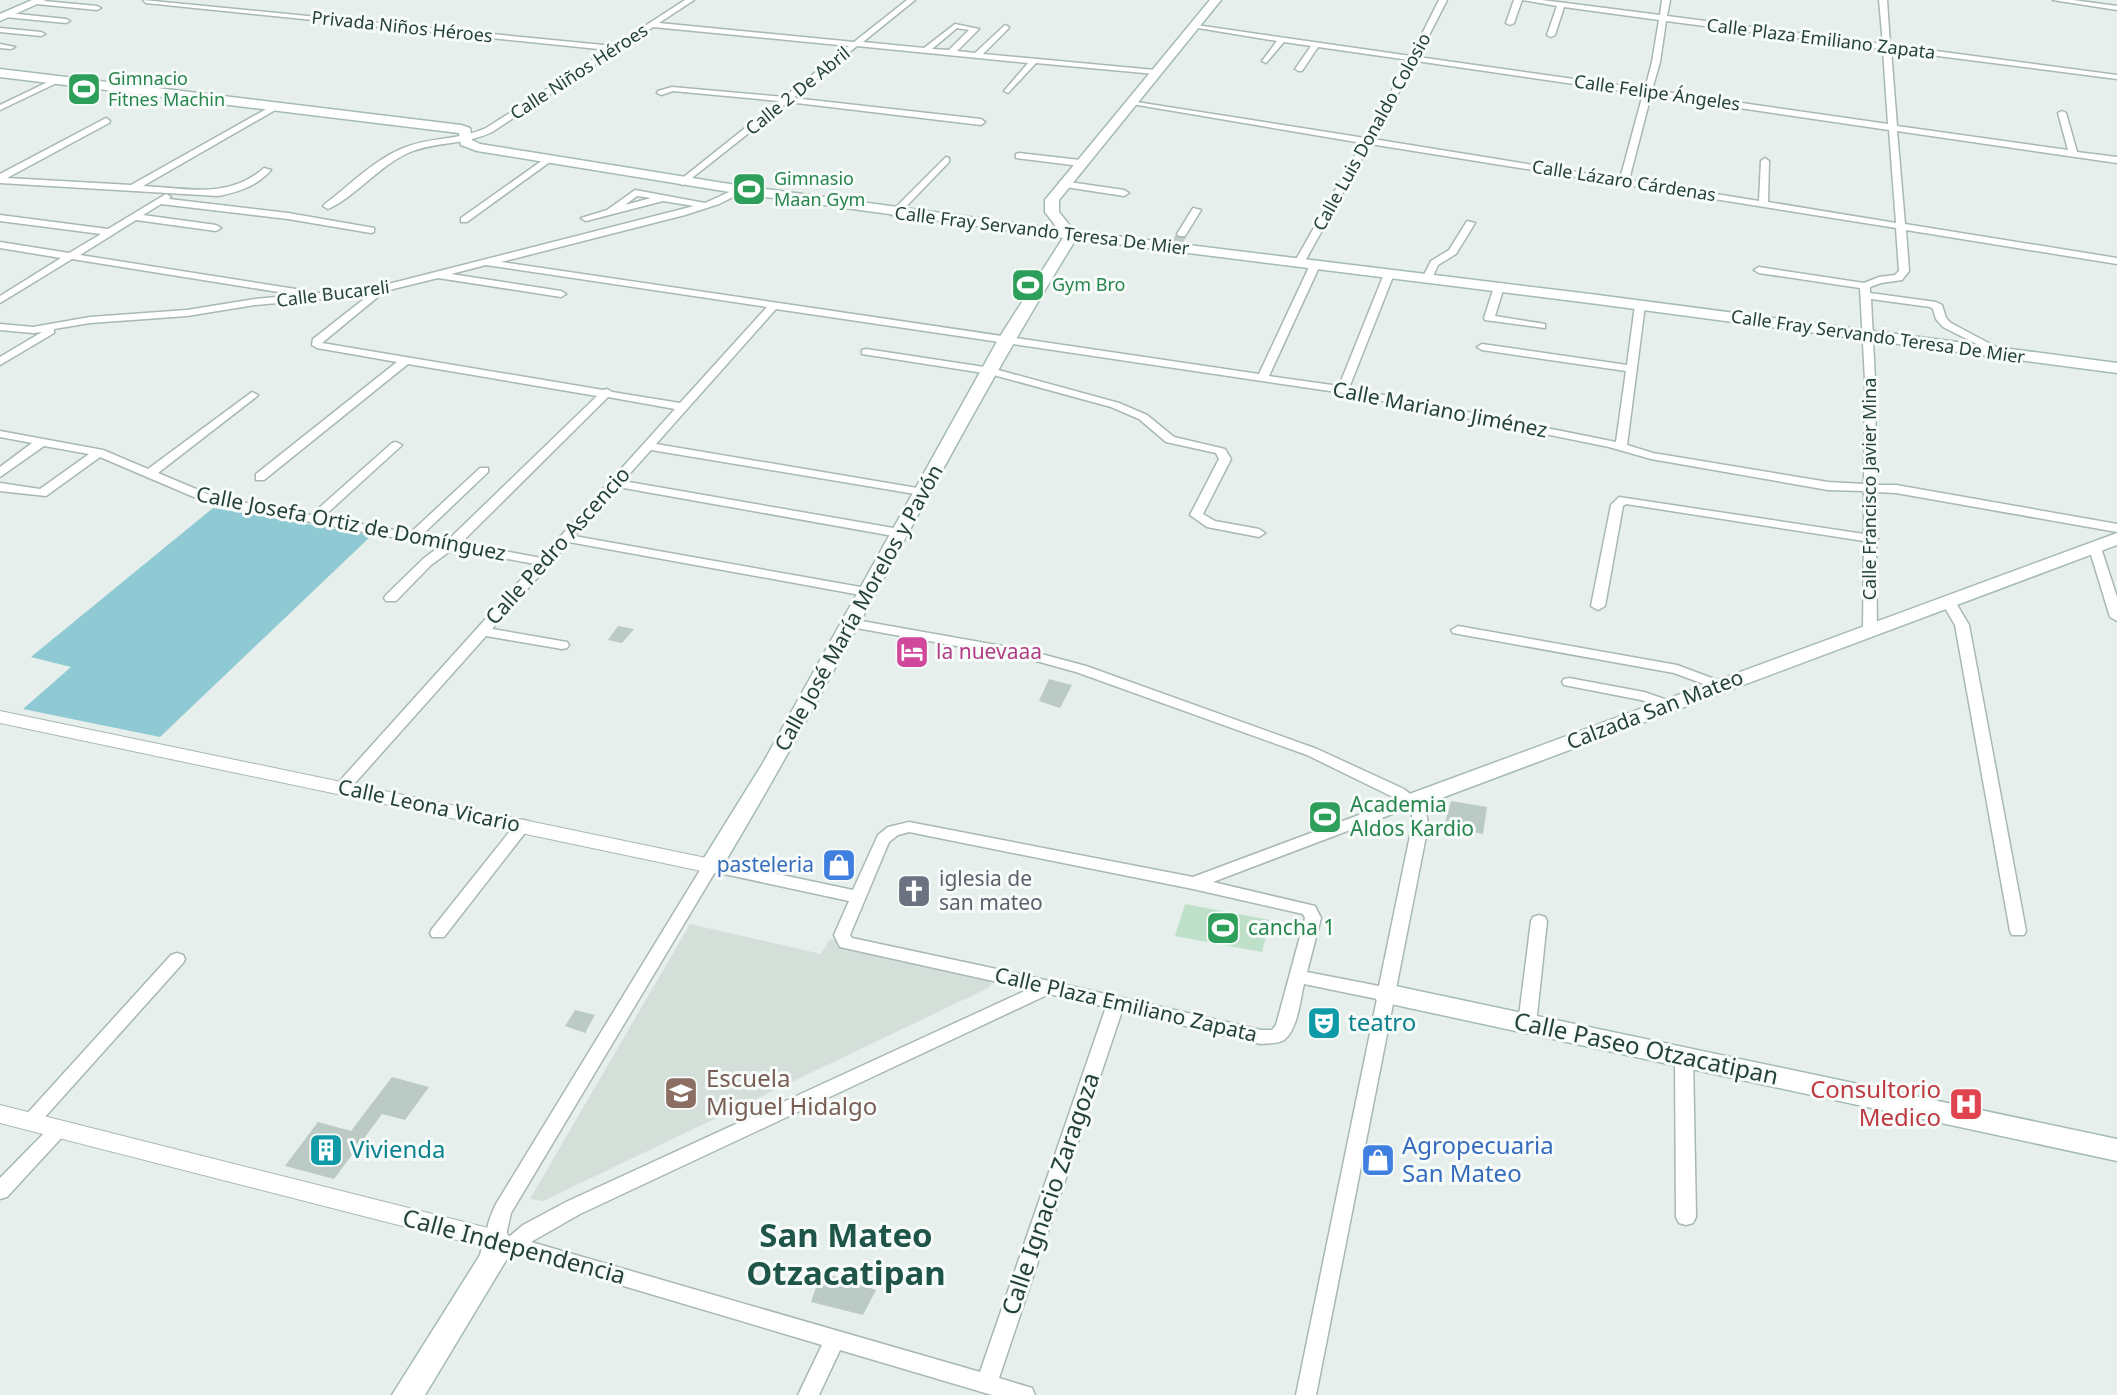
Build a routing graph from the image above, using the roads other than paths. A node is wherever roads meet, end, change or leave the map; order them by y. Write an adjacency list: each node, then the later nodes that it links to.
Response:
1 (690, 0): 19 (street, Calle Niños Héroes)
2 (911, 0): 26 (street, Calle 2 De Abril)
3 (1216, 0): 21 (main road)
4 (1443, 0): 35 (street, Calle Luis Donaldo Colosio)
5 (1518, 0): 18 (street)
6 (1525, 0): 12 (street, Calle Plaza Emiliano Zapata)
7 (1666, 0): 16 (street)
8 (1883, 0): 30 (street)
9 (2057, 0): 14 (street)
10 (36, 1): 13 (street); 15 (main road)
11 (146, 1): 31 (street, Privada Niños Héroes)
12 (1561, 5): 16 (street, Calle Plaza Emiliano Zapata); 24 (street)
13 (97, 8)
14 (2117, 8)
15 (3, 15): 17 (street)
16 (1663, 18): 30 (street, Calle Plaza Emiliano Zapata); 44 (street)
17 (66, 21)
18 (1510, 23)
19 (652, 25): 26 (street); 31 (street, Calle Niños Héroes)
20 (1005, 27): 34 (street)
21 (1196, 27): 25 (street, Calle Felipe Ángeles); 39 (main road)
22 (0, 30): 23 (street)
23 (41, 34)
24 (1551, 35)
25 (1282, 39): 27 (street, Calle Felipe Ángeles); 37 (street)
26 (857, 44): 32 (street); 46 (street, Calle 2 De Abril)
27 (1317, 44): 35 (street, Calle Felipe Ángeles); 38 (street)
28 (0, 46): 29 (street)
29 (11, 47)
30 (1886, 47): 41 (street, Calle Plaza Emiliano Zapata); 53 (street)
31 (616, 48): 55 (street, Calle Niños Héroes)
32 (926, 50): 33 (street); 33 (street)
33 (951, 53): 34 (street)
34 (977, 55): 36 (street)
35 (1414, 58): 44 (street, Calle Felipe Ángeles); 54 (street, Calle Luis Donaldo Colosio)
36 (1034, 61): 39 (street); 43 (street)
37 (1266, 61)
38 (1299, 69)
39 (1155, 72): 47 (main road)
40 (3, 74): 42 (main road, Calle Fray Servando Teresa De Mier)
41 (2117, 77)
42 (59, 80): 48 (main road, Calle Fray Servando Teresa De Mier); 49 (street)
43 (1008, 91)
44 (1647, 92): 53 (street, Calle Felipe Ángeles); 66 (street)
45 (661, 93): 46 (street)
46 (787, 100): 52 (street); 65 (street, Calle 2 De Abril)
47 (1130, 103): 54 (street, Calle Lázaro Cárdenas); 62 (main road)
48 (280, 105): 55 (main road, Calle Fray Servando Teresa De Mier); 68 (street)
49 (0, 108)
50 (2062, 113): 56 (street)
51 (106, 121): 64 (street)
52 (981, 122)
53 (1891, 127): 56 (street, Calle Felipe Ángeles); 83 (street)
54 (1368, 139): 66 (street, Calle Lázaro Cárdenas); 93 (street, Calle Luis Donaldo Colosio)
55 (466, 142): 58 (main road, Calle Fray Servando Teresa De Mier); 75 (street)
56 (2073, 154): 60 (street, Calle Felipe Ángeles)
57 (1019, 156): 62 (street)
58 (550, 159): 65 (main road, Calle Fray Servando Teresa De Mier); 81 (street)
59 (946, 160): 77 (street)
60 (2117, 160)
61 (1765, 161): 73 (street)
62 (1080, 163): 67 (main road)
63 (267, 170): 70 (street)
64 (0, 179): 68 (street)
65 (683, 181): 69 (main road, Calle Fray Servando Teresa De Mier)
66 (1624, 181): 73 (street, Calle Lázaro Cárdenas)
67 (1062, 184): 71 (street); 87 (main road)
68 (132, 188): 70 (street)
69 (738, 191): 74 (street, Calle Bucareli); 77 (main road, Calle Fray Servando Teresa De Mier)
70 (172, 192): 72 (street)
71 (1124, 193)
72 (160, 201): 78 (street); 85 (street)
73 (1763, 203): 83 (street, Calle Lázaro Cárdenas)
74 (706, 205): 80 (street); 92 (street, Calle Bucareli)
75 (328, 206)
76 (1196, 210): 88 (street)
77 (895, 212): 87 (main road, Calle Fray Servando Teresa De Mier)
78 (135, 217): 84 (street); 86 (street)
79 (0, 218): 86 (street)
80 (586, 218)
81 (464, 220)
82 (1470, 223): 98 (street)
83 (1899, 226): 91 (street, Calle Lázaro Cárdenas); 101 (street)
84 (216, 228)
85 (371, 230)
86 (111, 232): 90 (street)
87 (1071, 236): 88 (main road, Calle Fray Servando Teresa De Mier); 111 (main road, Calle José María Morelos y Pavón)
88 (1178, 242): 93 (main road, Calle Fray Servando Teresa De Mier)
89 (0, 246): 90 (street)
90 (73, 257): 103 (street); 104 (street)
91 (2117, 261)
92 (484, 262): 97 (street, Calle Bucareli); 105 (street, Calle Mariano Jiménez)
93 (1299, 263): 94 (main road, Calle Fray Servando Teresa De Mier)
94 (1315, 265): 96 (main road, Calle Fray Servando Teresa De Mier); 120 (street)
95 (1759, 270): 101 (street)
96 (1389, 274): 98 (main road, Calle Fray Servando Teresa De Mier); 121 (street)
97 (439, 275): 100 (street, Calle Bucareli); 102 (street)
98 (1426, 279): 99 (main road, Calle Fray Servando Teresa De Mier)
99 (1499, 287): 106 (main road, Calle Fray Servando Teresa De Mier); 108 (street)
100 (382, 290): 103 (street, Calle Bucareli); 115 (street)
101 (1864, 291): 110 (street, Calle Francisco Javier Mina); 114 (street)
102 (561, 294)
103 (324, 296): 107 (street, Calle Bucareli)
104 (0, 300)
105 (774, 305): 111 (street, Calle Mariano Jiménez); 124 (street, Calle Pedro Ascencio)
106 (1640, 305): 110 (main road, Calle Fray Servando Teresa De Mier); 118 (street)
107 (57, 326): 109 (street, Calle Bucareli); 116 (street)
108 (1541, 326)
109 (0, 327)
110 (1867, 336): 114 (main road, Calle Fray Servando Teresa De Mier); 137 (street, Calle Francisco Javier Mina)
111 (1007, 338): 119 (main road, Calle José María Morelos y Pavón); 120 (street, Calle Mariano Jiménez)
112 (1482, 347): 118 (street)
113 (866, 352): 119 (street)
114 (2006, 355): 117 (main road, Calle Fray Servando Teresa De Mier)
115 (404, 361): 122 (street); 134 (street)
116 (0, 362)
117 (2117, 368)
118 (1632, 369): 129 (street)
119 (991, 371): 138 (main road, Calle José María Morelos y Pavón); 142 (street)
120 (1263, 377): 121 (street, Calle Mariano Jiménez)
121 (1343, 390): 129 (street, Calle Mariano Jiménez)
122 (607, 392): 124 (street); 147 (street)
123 (252, 395): 133 (street)
124 (684, 407): 128 (street, Calle Pedro Ascencio)
125 (0, 434): 126 (street, Calle Josefa Ortiz de Domínguez)
126 (43, 441): 130 (street, Calle Josefa Ortiz de Domínguez); 132 (street)
127 (396, 445): 139 (street)
128 (649, 446): 135 (street, Calle Pedro Ascencio); 138 (street)
129 (1621, 447): 137 (street, Calle Mariano Jiménez)
130 (99, 452): 133 (street, Calle Josefa Ortiz de Domínguez); 136 (street)
131 (484, 470): 143 (street)
132 (0, 473)
133 (149, 474): 139 (street, Calle Josefa Ortiz de Domínguez)
134 (260, 477)
135 (615, 483): 141 (street); 144 (street, Calle Pedro Ascencio)
136 (0, 487)
137 (1871, 488): 140 (street, Calle Mariano Jiménez); 145 (street, Calle Francisco Javier Mina)
138 (923, 493): 141 (main road, Calle José María Morelos y Pavón)
139 (313, 519): 143 (street, Calle Josefa Ortiz de Domínguez)
140 (2117, 527)
141 (899, 533): 150 (main road, Calle José María Morelos y Pavón)
142 (1259, 533)
143 (413, 537): 147 (street, Calle Josefa Ortiz de Domínguez)
144 (566, 538): 149 (street, Calle Pedro Ascencio); 150 (street)
145 (1872, 539): 153 (street); 157 (street, Calle Francisco Javier Mina)
146 (2117, 539): 148 (main road, Calzada San Mateo)
147 (452, 544): 149 (street, Calle Josefa Ortiz de Domínguez); 151 (street)
148 (2095, 548): 152 (main road, Calzada San Mateo); 154 (street)
149 (544, 562): 158 (street, Calle Pedro Ascencio)
150 (866, 592): 155 (main road, Calle José María Morelos y Pavón)
151 (391, 598)
152 (1948, 601): 157 (main road, Calzada San Mateo); 171 (street)
153 (1598, 606)
154 (2116, 612)
155 (850, 623): 165 (street); 167 (main road, Calle José María Morelos y Pavón)
156 (1458, 630): 161 (street)
157 (1870, 630): 161 (main road, Calzada San Mateo)
158 (483, 631): 159 (street); 164 (street, Calle Pedro Ascencio)
159 (562, 645)
160 (1569, 682): 162 (street)
161 (1720, 686): 162 (main road, Calzada San Mateo)
162 (1668, 705): 165 (main road, Calzada San Mateo)
163 (0, 717): 164 (street, Calle Leona Vicario)
164 (342, 788): 166 (street, Calle Leona Vicario)
165 (1412, 801): 168 (street, Calzada San Mateo); 176 (street)
166 (523, 825): 167 (street, Calle Leona Vicario); 172 (street)
167 (711, 866): 169 (street, Calle Leona Vicario); 186 (street, Calle José María Morelos y Pavón)
168 (1193, 883): 169 (street, Calle Plaza Emiliano Zapata); 174 (street, Calle Plaza Emiliano Zapata)
169 (858, 897): 175 (street, Calle Plaza Emiliano Zapata)
170 (1539, 921): 178 (street)
171 (2018, 931)
172 (438, 933)
173 (177, 959): 181 (street)
174 (1298, 977): 176 (street, Calle Paseo Otzacatipan); 177 (street, Calle Plaza Emiliano Zapata)
175 (1048, 987): 177 (street, Calle Plaza Emiliano Zapata); 186 (street)
176 (1386, 994): 178 (main road, Calle Paseo Otzacatipan); 192 (street)
177 (1115, 1004): 188 (street, Calle Ignacio Zaragoza)
178 (1527, 1024): 179 (main road, Calle Paseo Otzacatipan)
179 (1685, 1058): 183 (main road, Calle Paseo Otzacatipan); 185 (street)
180 (0, 1114): 181 (street, Calle Independencia)
181 (30, 1122): 182 (street, Calle Independencia)
182 (59, 1129): 184 (street); 186 (street, Calle Independencia)
183 (2117, 1150)
184 (0, 1191)
185 (1686, 1217)
186 (504, 1243): 187 (street, Calle Independencia); 189 (main road)
187 (835, 1338): 188 (street, Calle Independencia); 190 (street)
188 (986, 1383): 191 (street, Calle Independencia)
189 (408, 1395)
190 (807, 1395)
191 (1025, 1395)
192 (1306, 1395)

